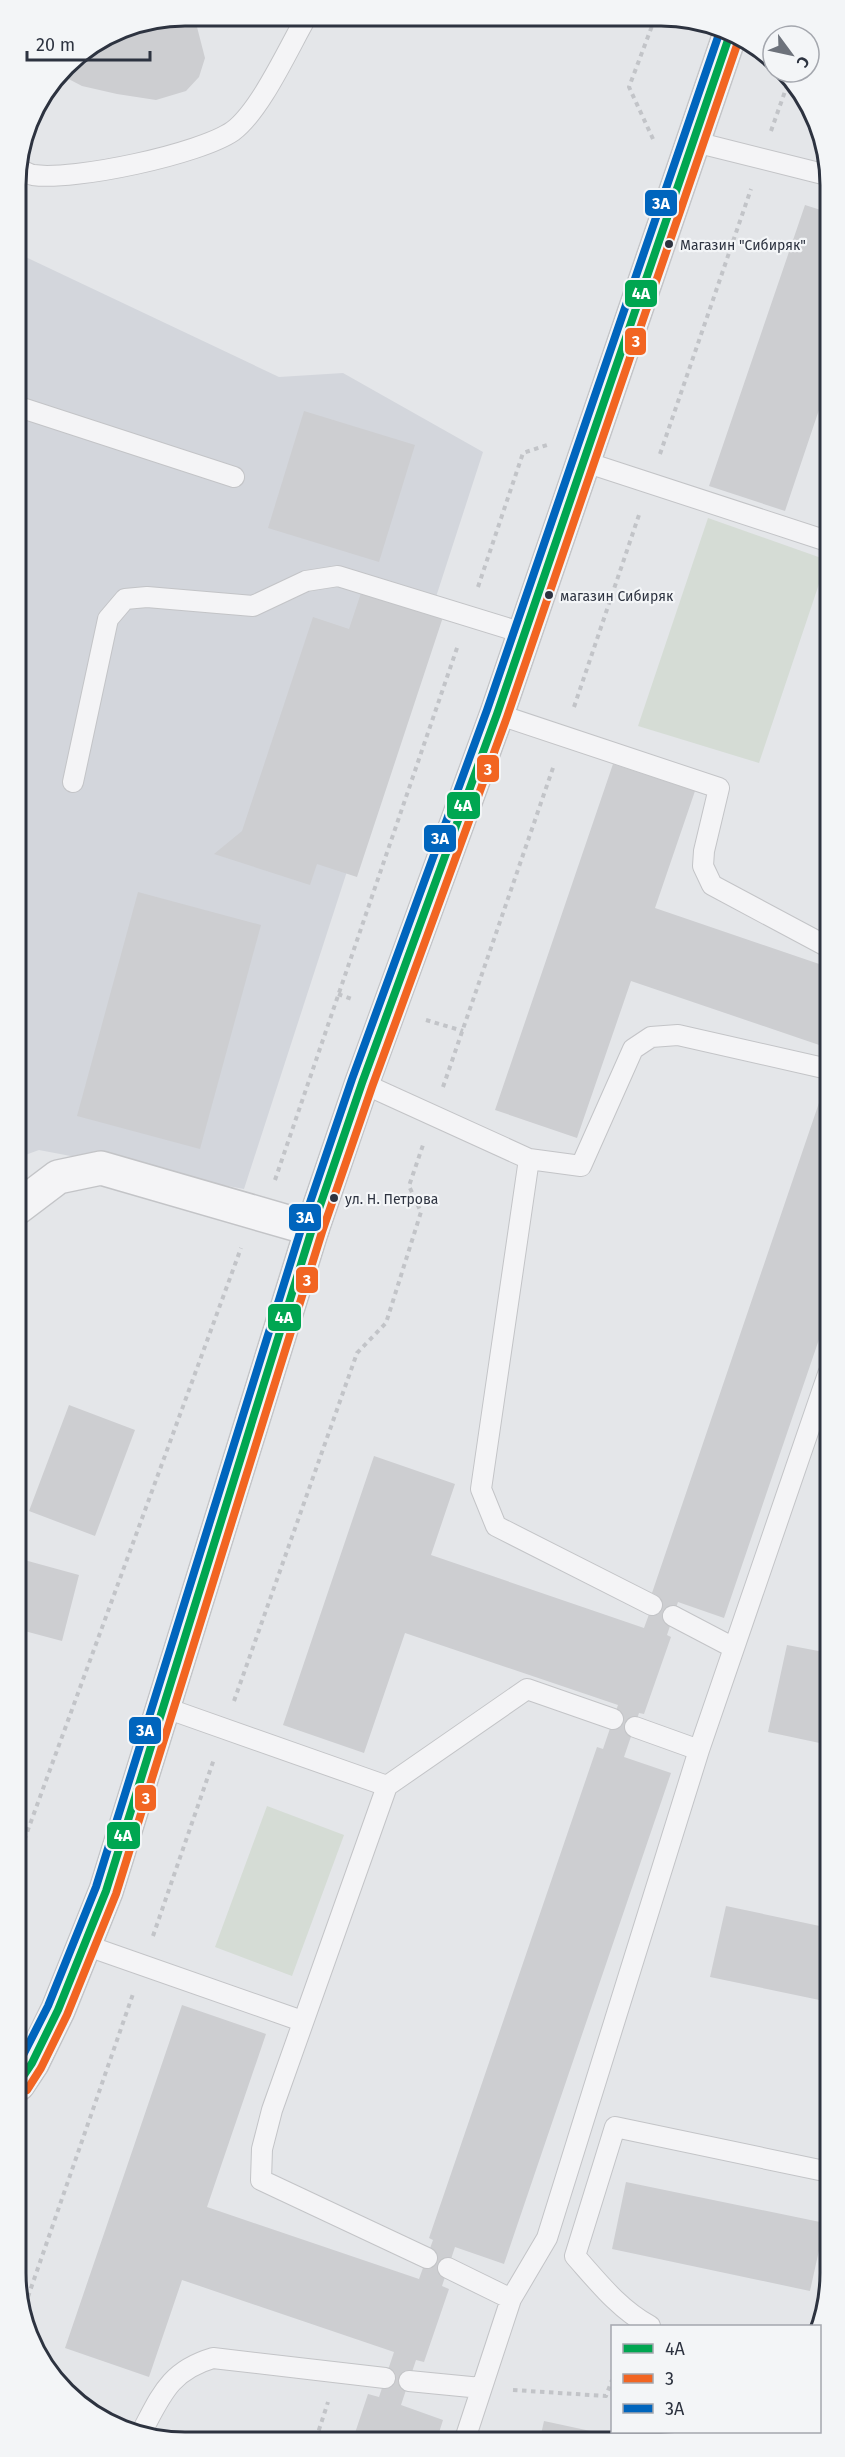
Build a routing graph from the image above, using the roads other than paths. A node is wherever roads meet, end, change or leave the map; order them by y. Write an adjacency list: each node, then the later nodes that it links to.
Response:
1 (301, 26): 4 (lane)
2 (728, 41): 3 (main road)
3 (695, 141): 5 (lane); 7 (main road)
4 (26, 173)
5 (819, 173)
6 (26, 409): 8 (lane)
7 (582, 461): 9 (lane); 10 (main road)
8 (234, 477)
9 (820, 539)
10 (523, 633): 11 (main road); 12 (lane)
11 (497, 714): 13 (lane); 15 (main road)
12 (73, 782)
13 (820, 943)
14 (820, 1067): 16 (lane)
15 (362, 1083): 16 (lane); 18 (main road)
16 (529, 1159): 20 (lane)
17 (26, 1202): 18 (street)
18 (312, 1229): 23 (main road)
19 (819, 1399): 22 (lane)
20 (652, 1605)
21 (674, 1616): 22 (lane)
22 (734, 1648): 26 (lane)
23 (163, 1707): 27 (lane); 28 (main road)
24 (613, 1719): 27 (lane)
25 (635, 1727): 26 (lane)
26 (699, 1750): 34 (lane)
27 (387, 1786): 29 (lane)
28 (85, 1945): 29 (lane); 30 (main road)
29 (302, 2021): 32 (lane)
30 (26, 2070)
31 (819, 2170): 35 (lane)
32 (427, 2258)
33 (448, 2268): 34 (lane)
34 (511, 2300): 38 (lane)
35 (648, 2325)
36 (385, 2378): 39 (lane)
37 (409, 2381): 38 (lane)
38 (481, 2388): 40 (lane)
39 (145, 2426)
40 (467, 2432)

